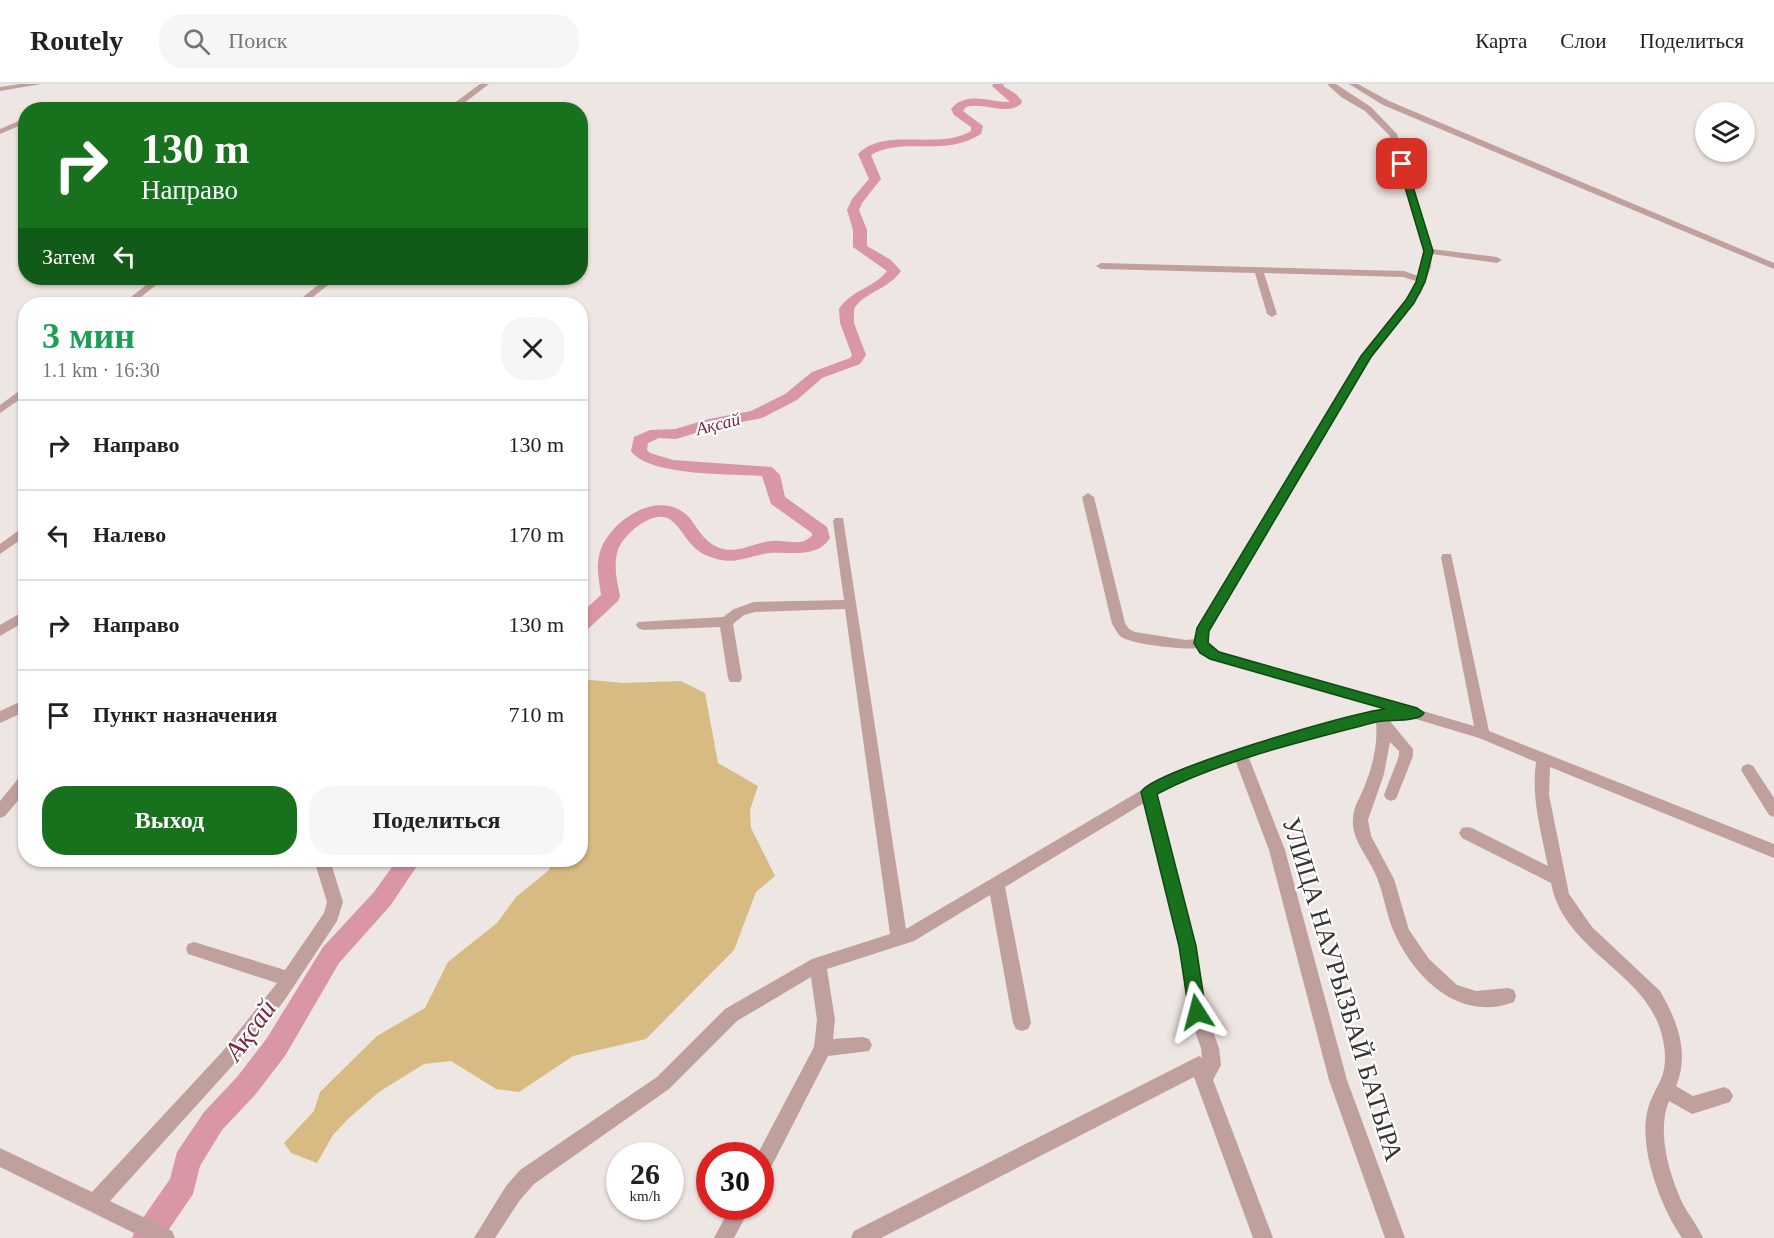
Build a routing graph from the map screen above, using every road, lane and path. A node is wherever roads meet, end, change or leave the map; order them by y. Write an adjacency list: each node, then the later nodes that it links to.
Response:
1 (36, 84): 5 (street)
2 (485, 84): 6 (street)
3 (1331, 84): 9 (street)
4 (1353, 84): 12 (street)
5 (0, 89)
6 (460, 102)
7 (18, 124): 8 (street)
8 (0, 132)
9 (1428, 251): 10 (street); 14 (street)
10 (1497, 260)
11 (1101, 266): 13 (street)
12 (1774, 266)
13 (1260, 271): 14 (street); 19 (street)
14 (1421, 280): 32 (street)
15 (151, 285): 17 (street)
16 (323, 285): 18 (street)
17 (136, 297)
18 (308, 297)
19 (1272, 314)
20 (18, 395): 21 (street)
21 (0, 410)
22 (1088, 497): 32 (street)
23 (839, 521): 27 (street)
24 (18, 535): 25 (street)
25 (0, 550)
26 (1447, 557): 38 (street)
27 (851, 604): 29 (street); 52 (street)
28 (18, 620): 31 (street)
29 (726, 622): 30 (street); 33 (street)
30 (642, 625)
31 (0, 631)
32 (1201, 643): 35 (street)
33 (735, 678)
34 (18, 708): 36 (street)
35 (1417, 713): 37 (street); 38 (street)
36 (0, 718)
37 (1383, 721): 39 (street); 44 (street); 56 (street)
38 (1483, 734): 40 (street)
39 (1241, 756): 43 (street); 72 (street, УЛИЦА НАУРЫЗБАЙ БАТЫРА)
40 (1544, 759): 48 (street); 50 (street)
41 (1748, 770): 45 (street)
42 (18, 789): 46 (street)
43 (1149, 792): 51 (street); 60 (street)
44 (1390, 795)
45 (1774, 811)
46 (0, 812)
47 (1467, 833): 50 (street)
48 (1774, 851)
49 (324, 867): 55 (street)
50 (1558, 879): 61 (street)
51 (996, 884): 52 (street); 57 (street)
52 (899, 939): 54 (street)
53 (194, 949): 55 (street)
54 (818, 964): 59 (street); 68 (street)
55 (288, 979): 65 (street)
56 (1508, 996)
57 (1022, 1023)
58 (863, 1045): 59 (street)
59 (823, 1048): 63 (street)
60 (1204, 1079): 70 (street); 71 (street)
61 (1665, 1089): 62 (street); 73 (street)
62 (1725, 1096)
63 (774, 1142)
64 (0, 1157): 65 (street)
65 (96, 1204): 67 (street)
66 (734, 1220): 69 (street)
67 (163, 1237)
68 (484, 1238)
69 (724, 1238)
70 (861, 1238)
71 (1263, 1238)
72 (1395, 1238)
73 (1693, 1238)

